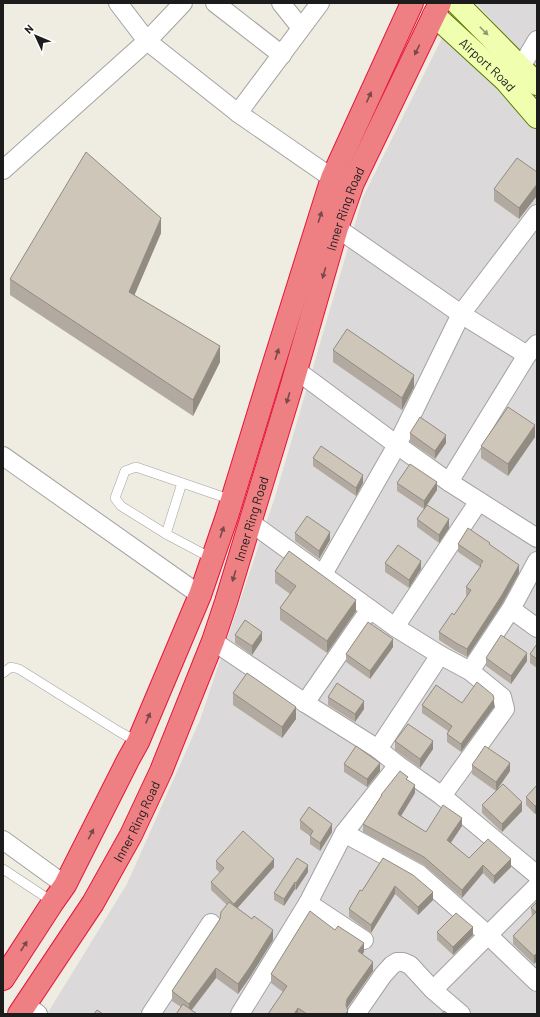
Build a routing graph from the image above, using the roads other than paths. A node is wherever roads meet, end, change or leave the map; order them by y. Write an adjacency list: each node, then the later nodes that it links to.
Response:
1 (118, 3): 11 (street)
2 (183, 3): 11 (street)
3 (215, 3): 12 (street)
4 (280, 3): 9 (street)
5 (320, 3): 9 (street)
6 (412, 3): 18 (highway, Inner Ring Road, one-way to 6)
7 (457, 3): 13 (main road, Airport Road, one-way to 13)
8 (437, 9): 16 (main road, Airport Road); 20 (highway, Inner Ring Road, one-way to 20)
9 (301, 28): 12 (street)
10 (537, 40): 13 (street)
11 (147, 41): 15 (street); 17 (street)
12 (282, 55): 15 (street)
13 (521, 67): 14 (main road, Airport Road)
14 (537, 84)
15 (238, 113): 18 (street)
16 (537, 117)
17 (3, 170)
18 (332, 178): 28 (highway, Inner Ring Road, one-way to 18)
19 (537, 214): 21 (street)
20 (338, 228): 21 (street); 23 (highway, Inner Ring Road, one-way to 23)
21 (461, 314): 22 (street); 24 (street)
22 (532, 350): 26 (street)
23 (296, 370): 24 (street); 30 (highway, Inner Ring Road, one-way to 30)
24 (397, 445): 26 (street); 35 (street)
25 (3, 456): 36 (street)
26 (449, 482): 29 (street)
27 (182, 483): 28 (lane); 31 (lane); 31 (lane)
28 (232, 500): 33 (highway, Inner Ring Road, one-way to 28)
29 (478, 501): 32 (street); 39 (street)
30 (250, 522): 35 (street); 41 (highway, Inner Ring Road, one-way to 41)
31 (166, 534): 33 (lane)
32 (537, 538)
33 (213, 559): 36 (highway, Inner Ring Road)
34 (537, 561): 38 (street)
35 (324, 574): 37 (street)
36 (200, 595): 46 (highway, Inner Ring Road, one-way to 36)
37 (370, 609): 39 (street); 45 (street)
38 (511, 609): 40 (street); 43 (street)
39 (395, 627): 42 (street)
40 (537, 628)
41 (213, 640): 45 (street); 64 (highway, Inner Ring Road)
42 (440, 655): 43 (street); 47 (street)
43 (470, 671): 49 (street)
44 (3, 673): 46 (lane)
45 (305, 703): 47 (street)
46 (138, 742): 54 (highway, Inner Ring Road, one-way to 46)
47 (378, 749): 48 (street)
48 (398, 765): 49 (street); 50 (street)
49 (442, 796): 53 (street)
50 (344, 833): 57 (street); 59 (street)
51 (3, 840): 54 (street)
52 (3, 869): 56 (lane)
53 (537, 875)
54 (65, 885): 56 (highway, Inner Ring Road)
55 (537, 886): 59 (street)
56 (53, 902): 61 (highway, Inner Ring Road, one-way to 56)
57 (308, 903): 60 (street); 66 (street)
58 (211, 923): 65 (street)
59 (488, 935): 62 (street); 63 (street)
60 (364, 940)
61 (3, 979)
62 (537, 982)
63 (433, 990): 67 (street); 68 (street)
64 (27, 1011)
65 (151, 1014)
66 (240, 1014)
67 (356, 1014)
68 (462, 1014)

